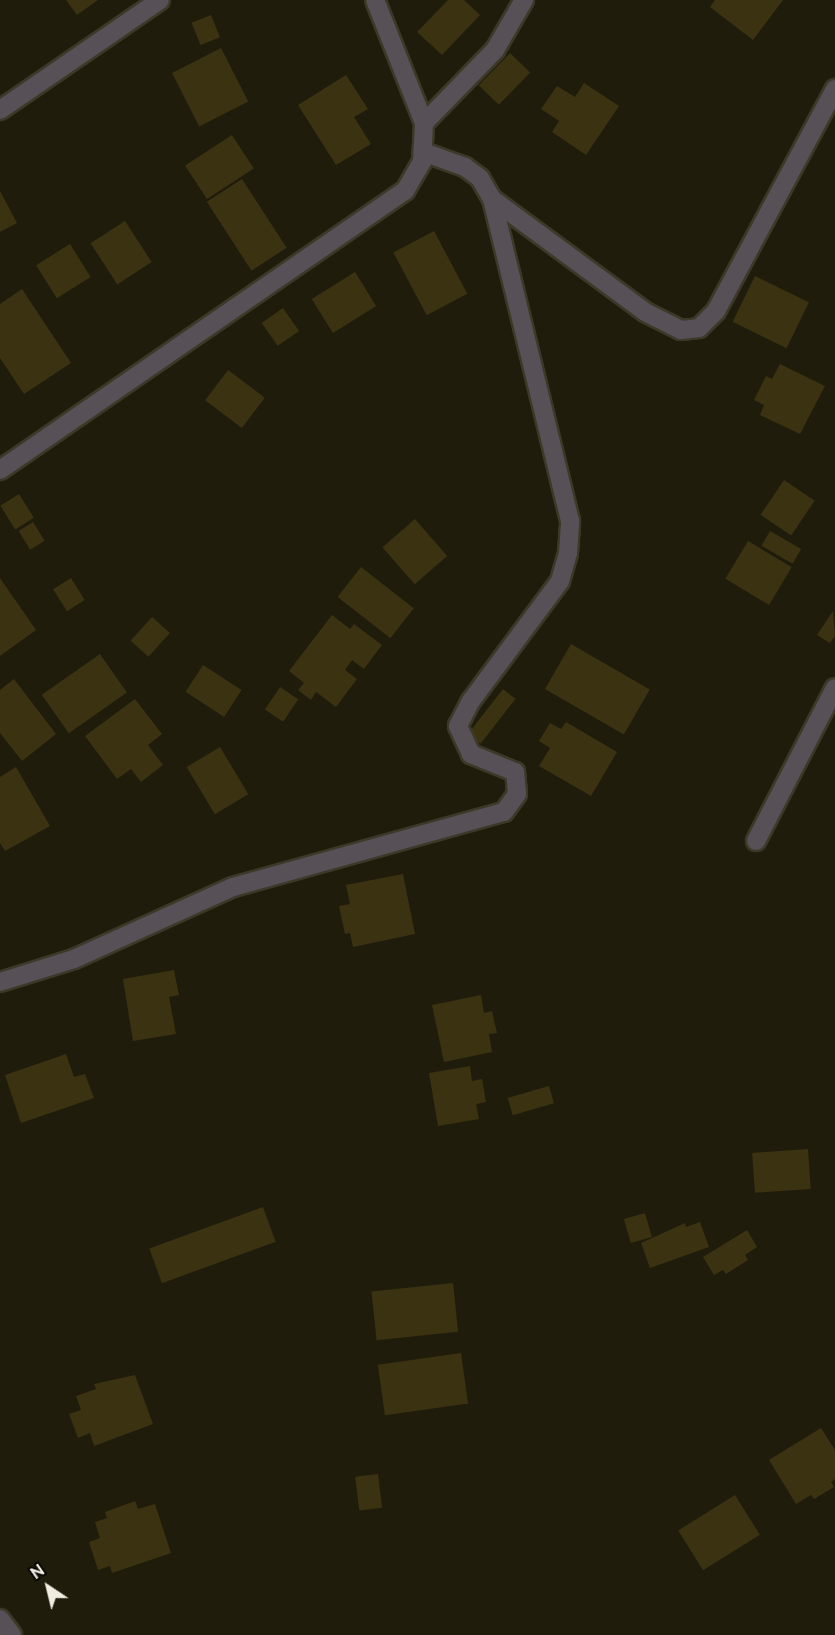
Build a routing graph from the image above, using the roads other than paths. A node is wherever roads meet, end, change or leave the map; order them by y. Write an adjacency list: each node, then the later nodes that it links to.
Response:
1 (160, 0): 5 (street)
2 (375, 0): 6 (street)
3 (524, 0): 6 (street)
4 (835, 89): 8 (street)
5 (0, 110)
6 (424, 123): 7 (street)
7 (423, 152): 8 (street); 9 (street)
8 (492, 199): 12 (street)
9 (0, 470)
10 (835, 688): 11 (street)
11 (756, 841)
12 (0, 982)
13 (0, 1619): 14 (street)
14 (12, 1635)

